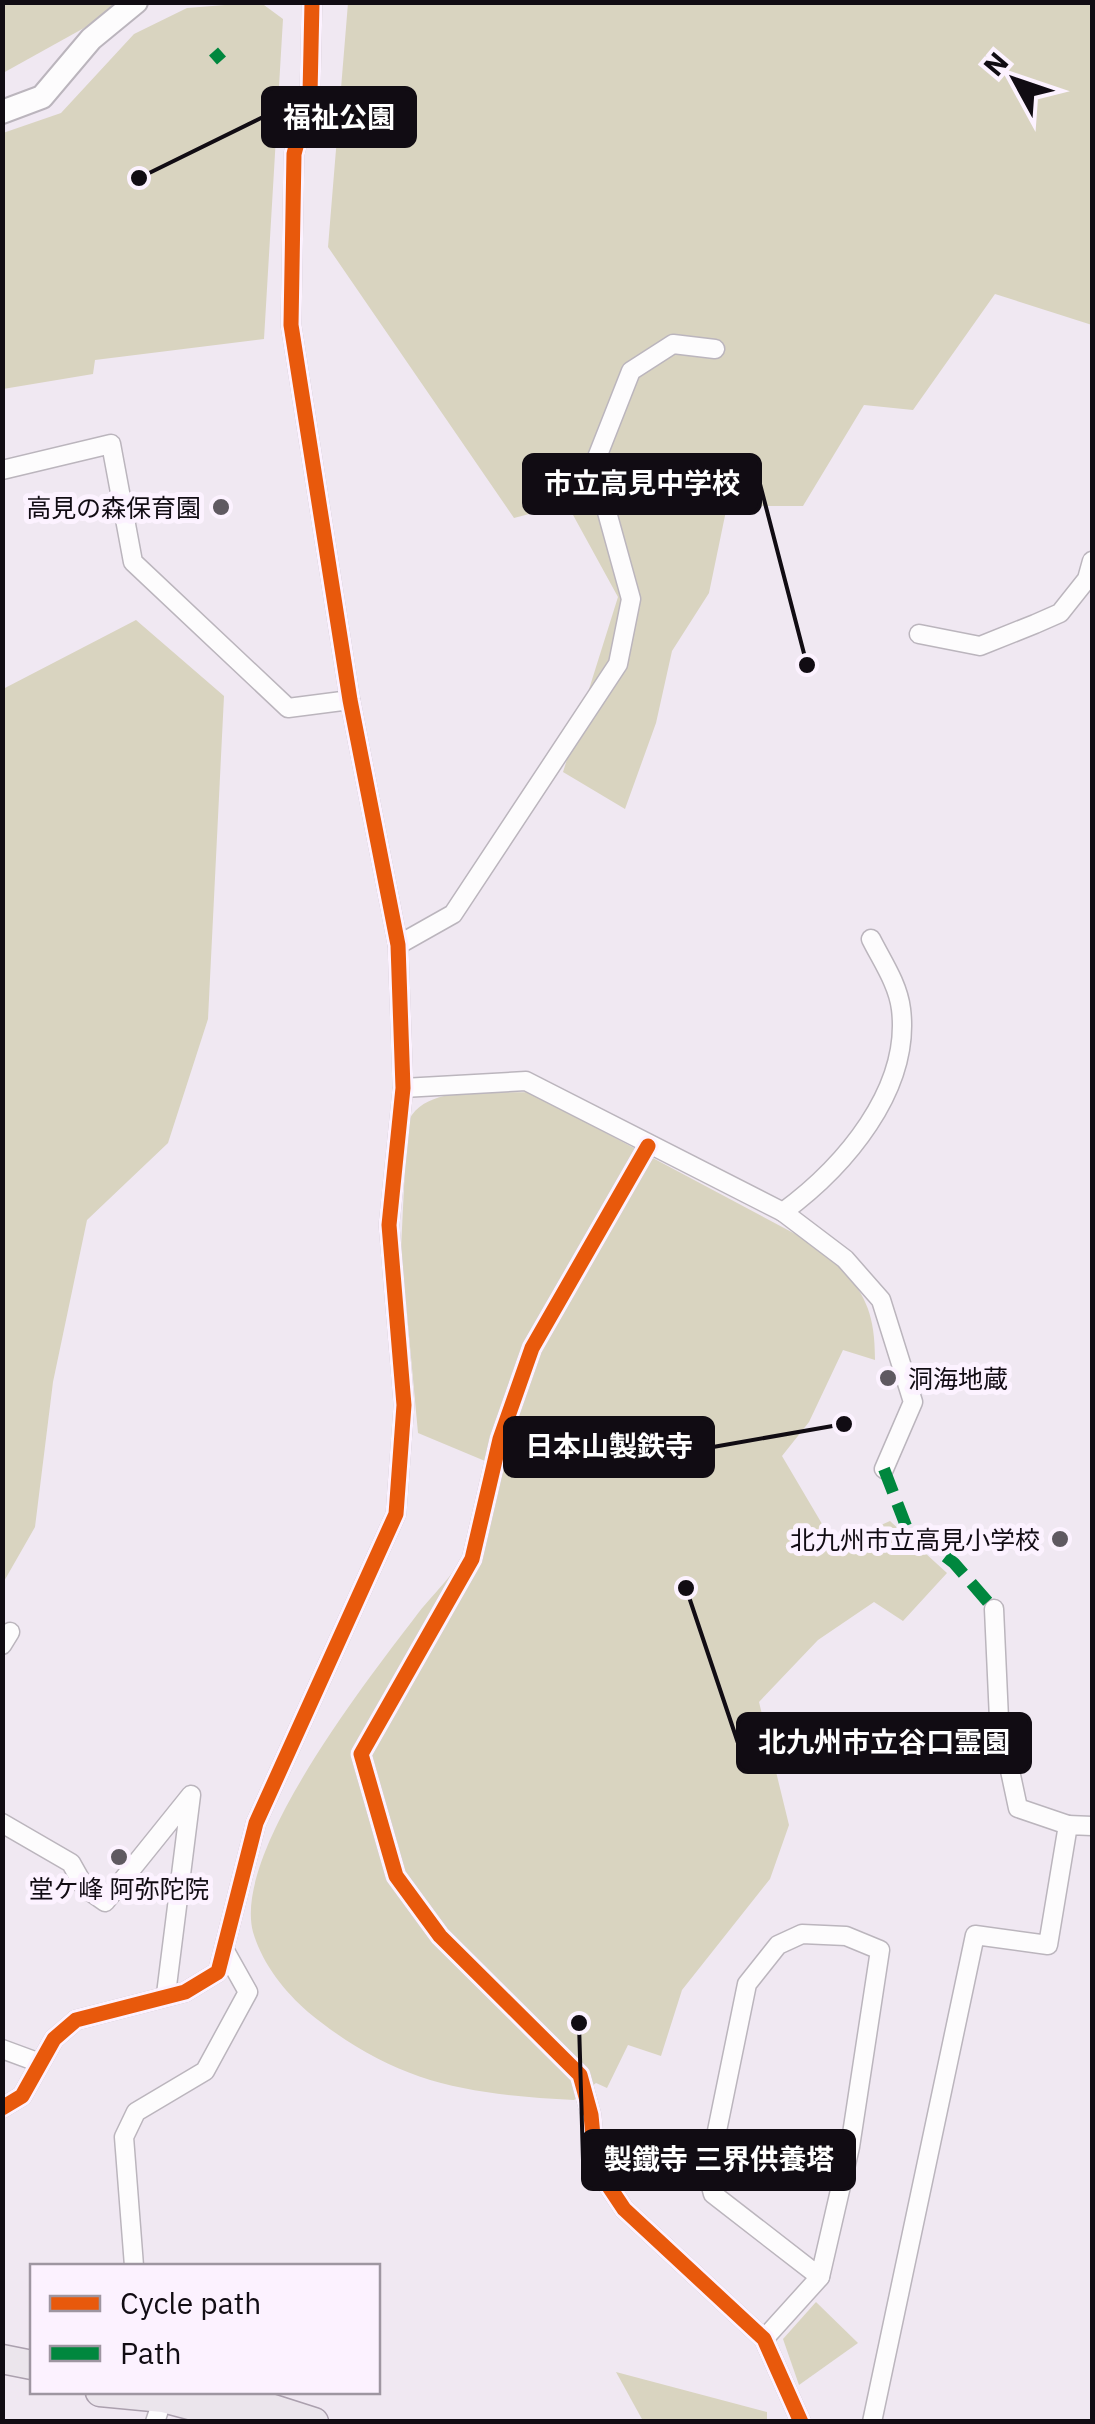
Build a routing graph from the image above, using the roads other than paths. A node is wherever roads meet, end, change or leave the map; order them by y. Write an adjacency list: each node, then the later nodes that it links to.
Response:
1 (136, 2): 3 (street)
2 (312, 2): 8 (street)
3 (2, 112)
4 (715, 349): 10 (street)
5 (2, 470): 8 (street)
6 (1092, 562): 7 (street)
7 (919, 634)
8 (350, 700): 10 (street)
9 (871, 939): 13 (street)
10 (398, 945): 11 (street)
11 (403, 1088): 12 (street); 19 (street)
12 (648, 1146): 13 (street); 26 (street)
13 (783, 1212): 14 (street)
14 (884, 1469)
15 (994, 1608): 17 (street)
16 (2, 1824): 20 (street)
17 (1068, 1824): 18 (street); 37 (street)
18 (1092, 1826)
19 (225, 1951): 20 (street); 24 (street)
20 (166, 1994): 22 (street)
21 (2, 2049): 22 (street)
22 (40, 2062): 23 (street)
23 (2, 2108)
24 (134, 2264)
25 (820, 2277): 25 (street); 26 (street)
26 (764, 2339): 36 (street)
27 (2, 2358): 28 (main road)
28 (30, 2364)
29 (2, 2378): 30 (main road)
30 (30, 2384)
31 (110, 2394): 33 (main road)
32 (225, 2394): 35 (main road)
33 (151, 2402): 34 (main road)
34 (254, 2422)
35 (314, 2422)
36 (801, 2422)
37 (872, 2422)

